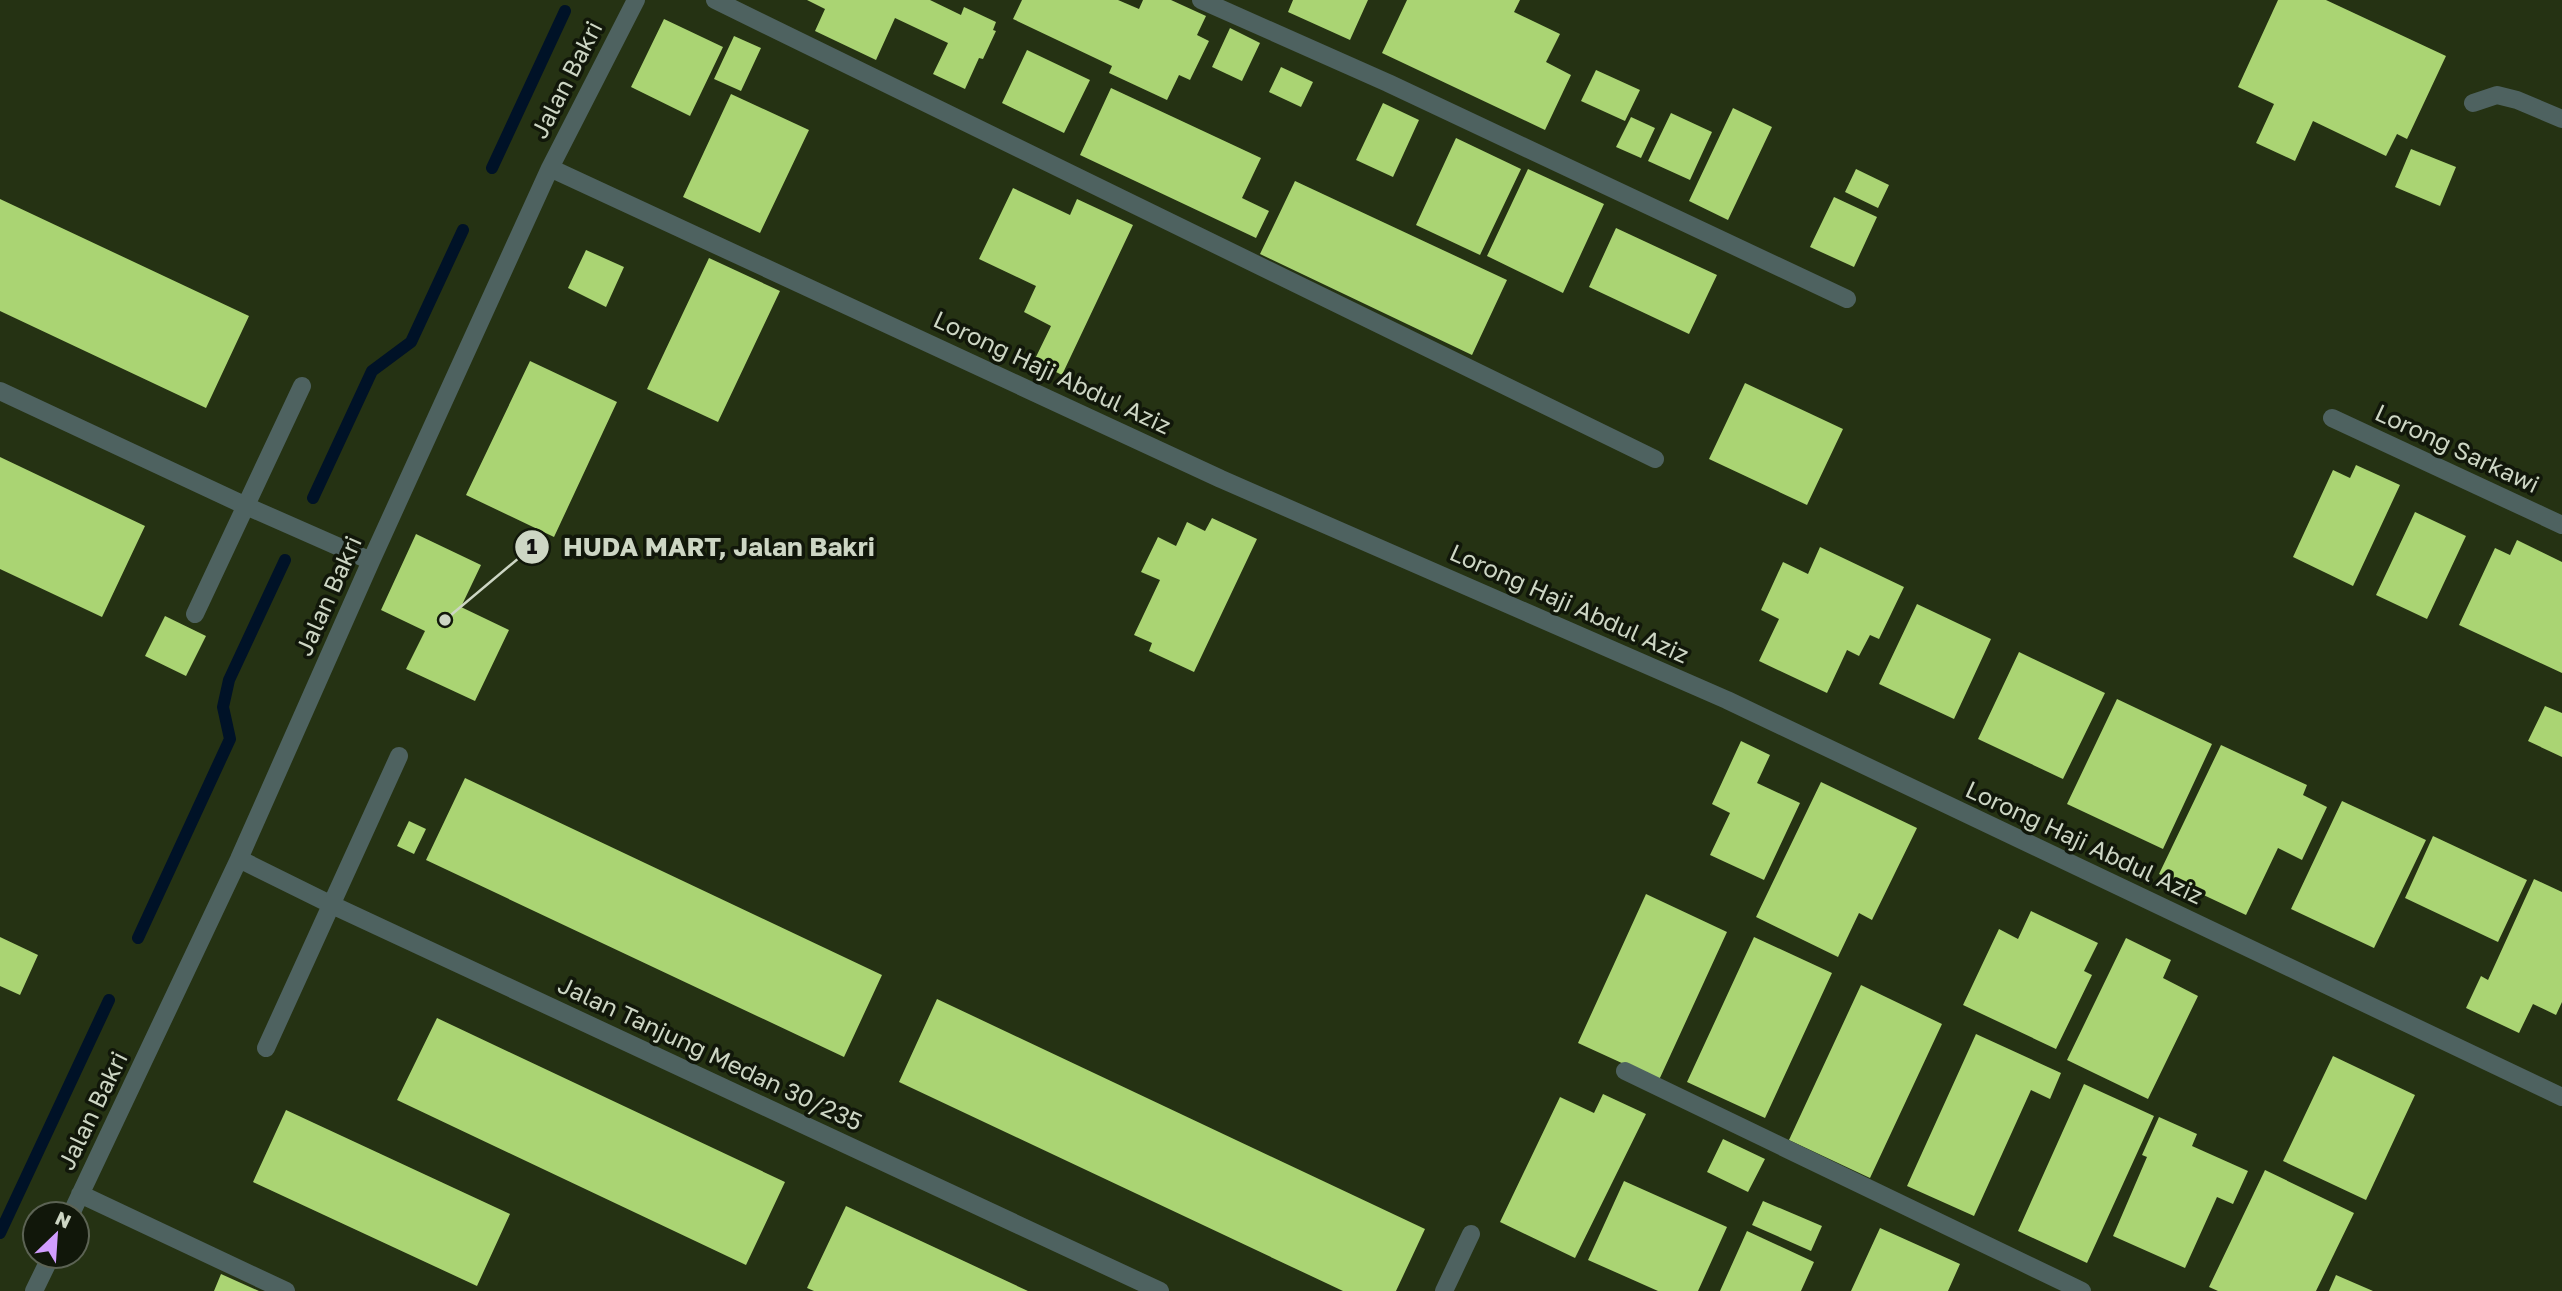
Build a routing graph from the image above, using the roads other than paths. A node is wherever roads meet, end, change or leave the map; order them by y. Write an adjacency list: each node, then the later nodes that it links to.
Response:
1 (715, 0): 11 (street)
2 (1201, 0): 7 (street)
3 (633, 1): 6 (street, Jalan Bakri)
4 (2473, 103): 5 (street)
5 (2562, 119)
6 (550, 168): 14 (street, Jalan Bakri); 21 (street, Lorong Haji Abdul Aziz)
7 (1847, 299)
8 (302, 386): 12 (street)
9 (0, 391): 12 (street)
10 (2332, 418): 13 (street, Lorong Sarkawi)
11 (1655, 459)
12 (246, 506): 14 (street); 15 (street)
13 (2562, 525)
14 (371, 561): 17 (street, Jalan Bakri)
15 (195, 614)
16 (399, 757): 18 (street)
17 (239, 859): 18 (street, Jalan Tanjung Medan 30/235); 22 (street, Jalan Bakri)
18 (330, 904): 19 (street); 28 (street, Jalan Tanjung Medan 30/235)
19 (266, 1048)
20 (1625, 1071): 30 (street)
21 (2562, 1097)
22 (80, 1194): 23 (street, Jalan Bakri); 27 (street)
23 (77, 1200)
24 (1471, 1234): 29 (street)
25 (44, 1270): 26 (street)
26 (34, 1291)
27 (286, 1291)
28 (1160, 1291)
29 (1444, 1291)
30 (2082, 1291)

